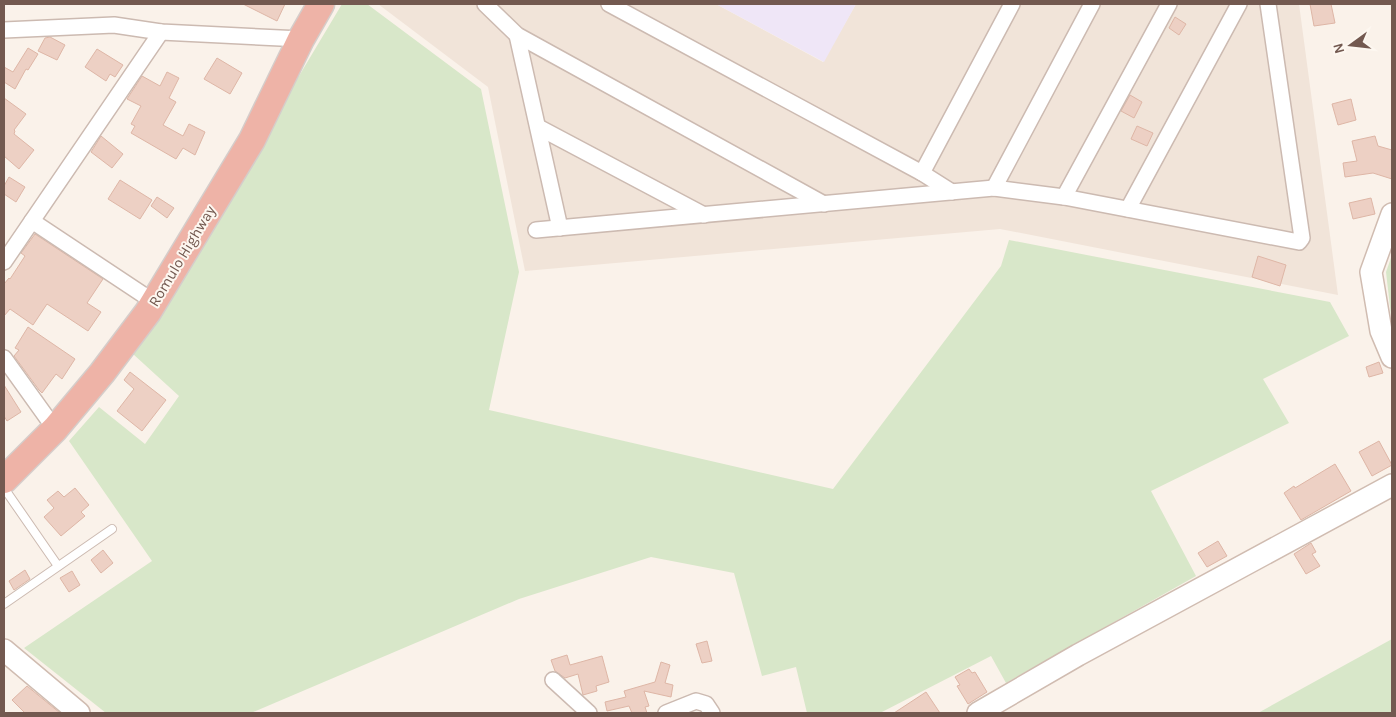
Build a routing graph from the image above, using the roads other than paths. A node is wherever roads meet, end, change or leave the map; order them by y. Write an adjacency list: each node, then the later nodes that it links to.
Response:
1 (321, 4): 12 (highway, Romulo Highway)
2 (485, 4): 11 (street)
3 (610, 4): 14 (street)
4 (1012, 4): 14 (street)
5 (1092, 4): 15 (street)
6 (1169, 4): 17 (street)
7 (1240, 4): 19 (street)
8 (1268, 4): 19 (street)
9 (4, 30): 10 (street)
10 (161, 32): 12 (street); 22 (street)
11 (517, 35): 13 (street); 18 (street)
12 (301, 39): 26 (highway, Romulo Highway)
13 (538, 127): 21 (street); 23 (street)
14 (922, 173): 16 (street)
15 (994, 188): 16 (street); 17 (street)
16 (952, 192): 18 (street)
17 (1064, 197): 19 (street)
18 (824, 204): 21 (street)
19 (1128, 209)
20 (1392, 214): 27 (street)
21 (704, 215): 23 (street)
22 (32, 221): 25 (street); 26 (street)
23 (560, 228): 24 (street)
24 (536, 230)
25 (4, 262)
26 (154, 302): 29 (highway, Romulo Highway)
27 (1392, 357)
28 (4, 358): 29 (street)
29 (55, 429): 30 (highway, Romulo Highway)
30 (4, 480)
31 (1392, 485): 42 (street)
32 (4, 488): 34 (lane)
33 (112, 529): 34 (lane)
34 (58, 566): 35 (lane)
35 (4, 604)
36 (4, 650): 38 (street)
37 (553, 680): 39 (street)
38 (73, 712)
39 (589, 713)
40 (666, 713): 41 (street)
41 (712, 713)
42 (978, 713)

